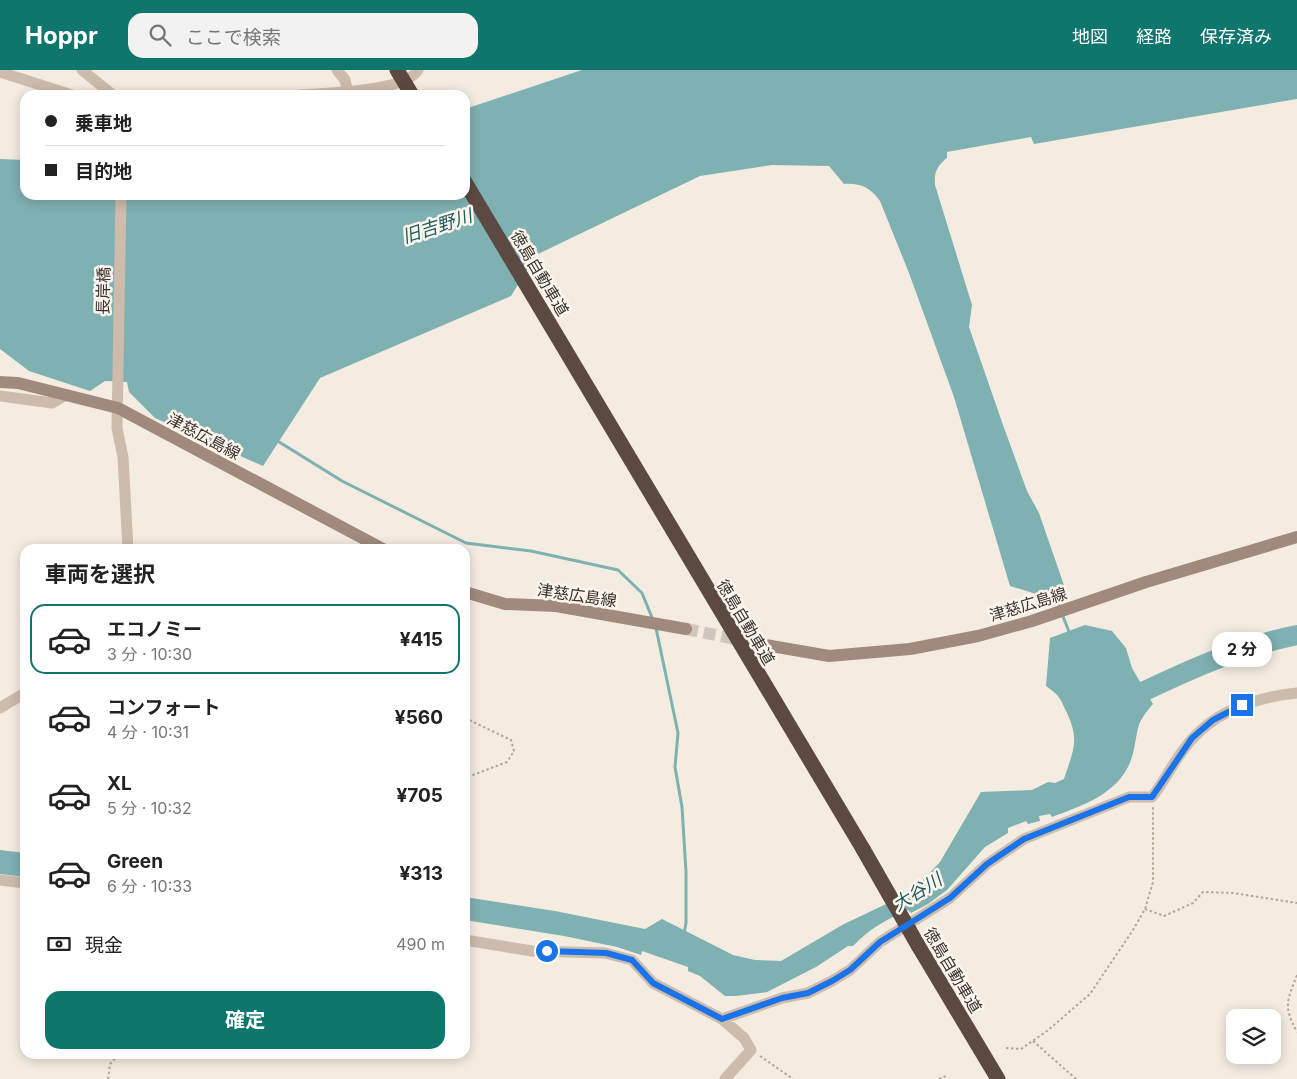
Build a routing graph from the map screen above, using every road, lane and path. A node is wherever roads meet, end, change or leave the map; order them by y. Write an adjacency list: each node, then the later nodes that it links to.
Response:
1 (82, 70): 7 (street)
2 (337, 70): 8 (street)
3 (397, 70): 10 (highway, bridge)
4 (418, 70): 9 (street)
5 (0, 72): 6 (street)
6 (56, 90)
7 (107, 90)
8 (348, 90)
9 (365, 90)
10 (409, 90)
11 (470, 190): 46 (highway, 徳島自動車道, bridge)
12 (121, 200): 16 (street, 長岸橋)
13 (0, 382): 15 (main road, 津慈広島線)
14 (0, 396): 15 (street)
15 (64, 396): 16 (main road, 津慈広島線)
16 (118, 408): 18 (street, 長岸橋); 19 (main road, 津慈広島線)
17 (1297, 537): 22 (main road, 津慈広島線)
18 (128, 544)
19 (374, 544)
20 (470, 594): 21 (main road, 津慈広島線)
21 (686, 629)
22 (760, 644)
23 (1297, 693): 28 (street)
24 (20, 696): 25 (street)
25 (0, 708)
26 (470, 720): 27 (path)
27 (470, 776)
28 (1152, 797): 32 (path); 35 (street)
29 (0, 880): 30 (street)
30 (20, 882)
31 (1297, 903): 32 (path)
32 (1145, 909): 37 (path)
33 (470, 941): 35 (street)
34 (1297, 975): 36 (path)
35 (722, 1019): 39 (street)
36 (1297, 1032)
37 (1032, 1041): 38 (path); 47 (path)
38 (1006, 1048)
39 (751, 1050): 43 (street); 44 (path)
40 (114, 1059): 42 (path)
41 (946, 1076): 45 (path)
42 (108, 1079)
43 (725, 1079)
44 (793, 1079)
45 (939, 1079)
46 (998, 1079)
47 (1076, 1079)

